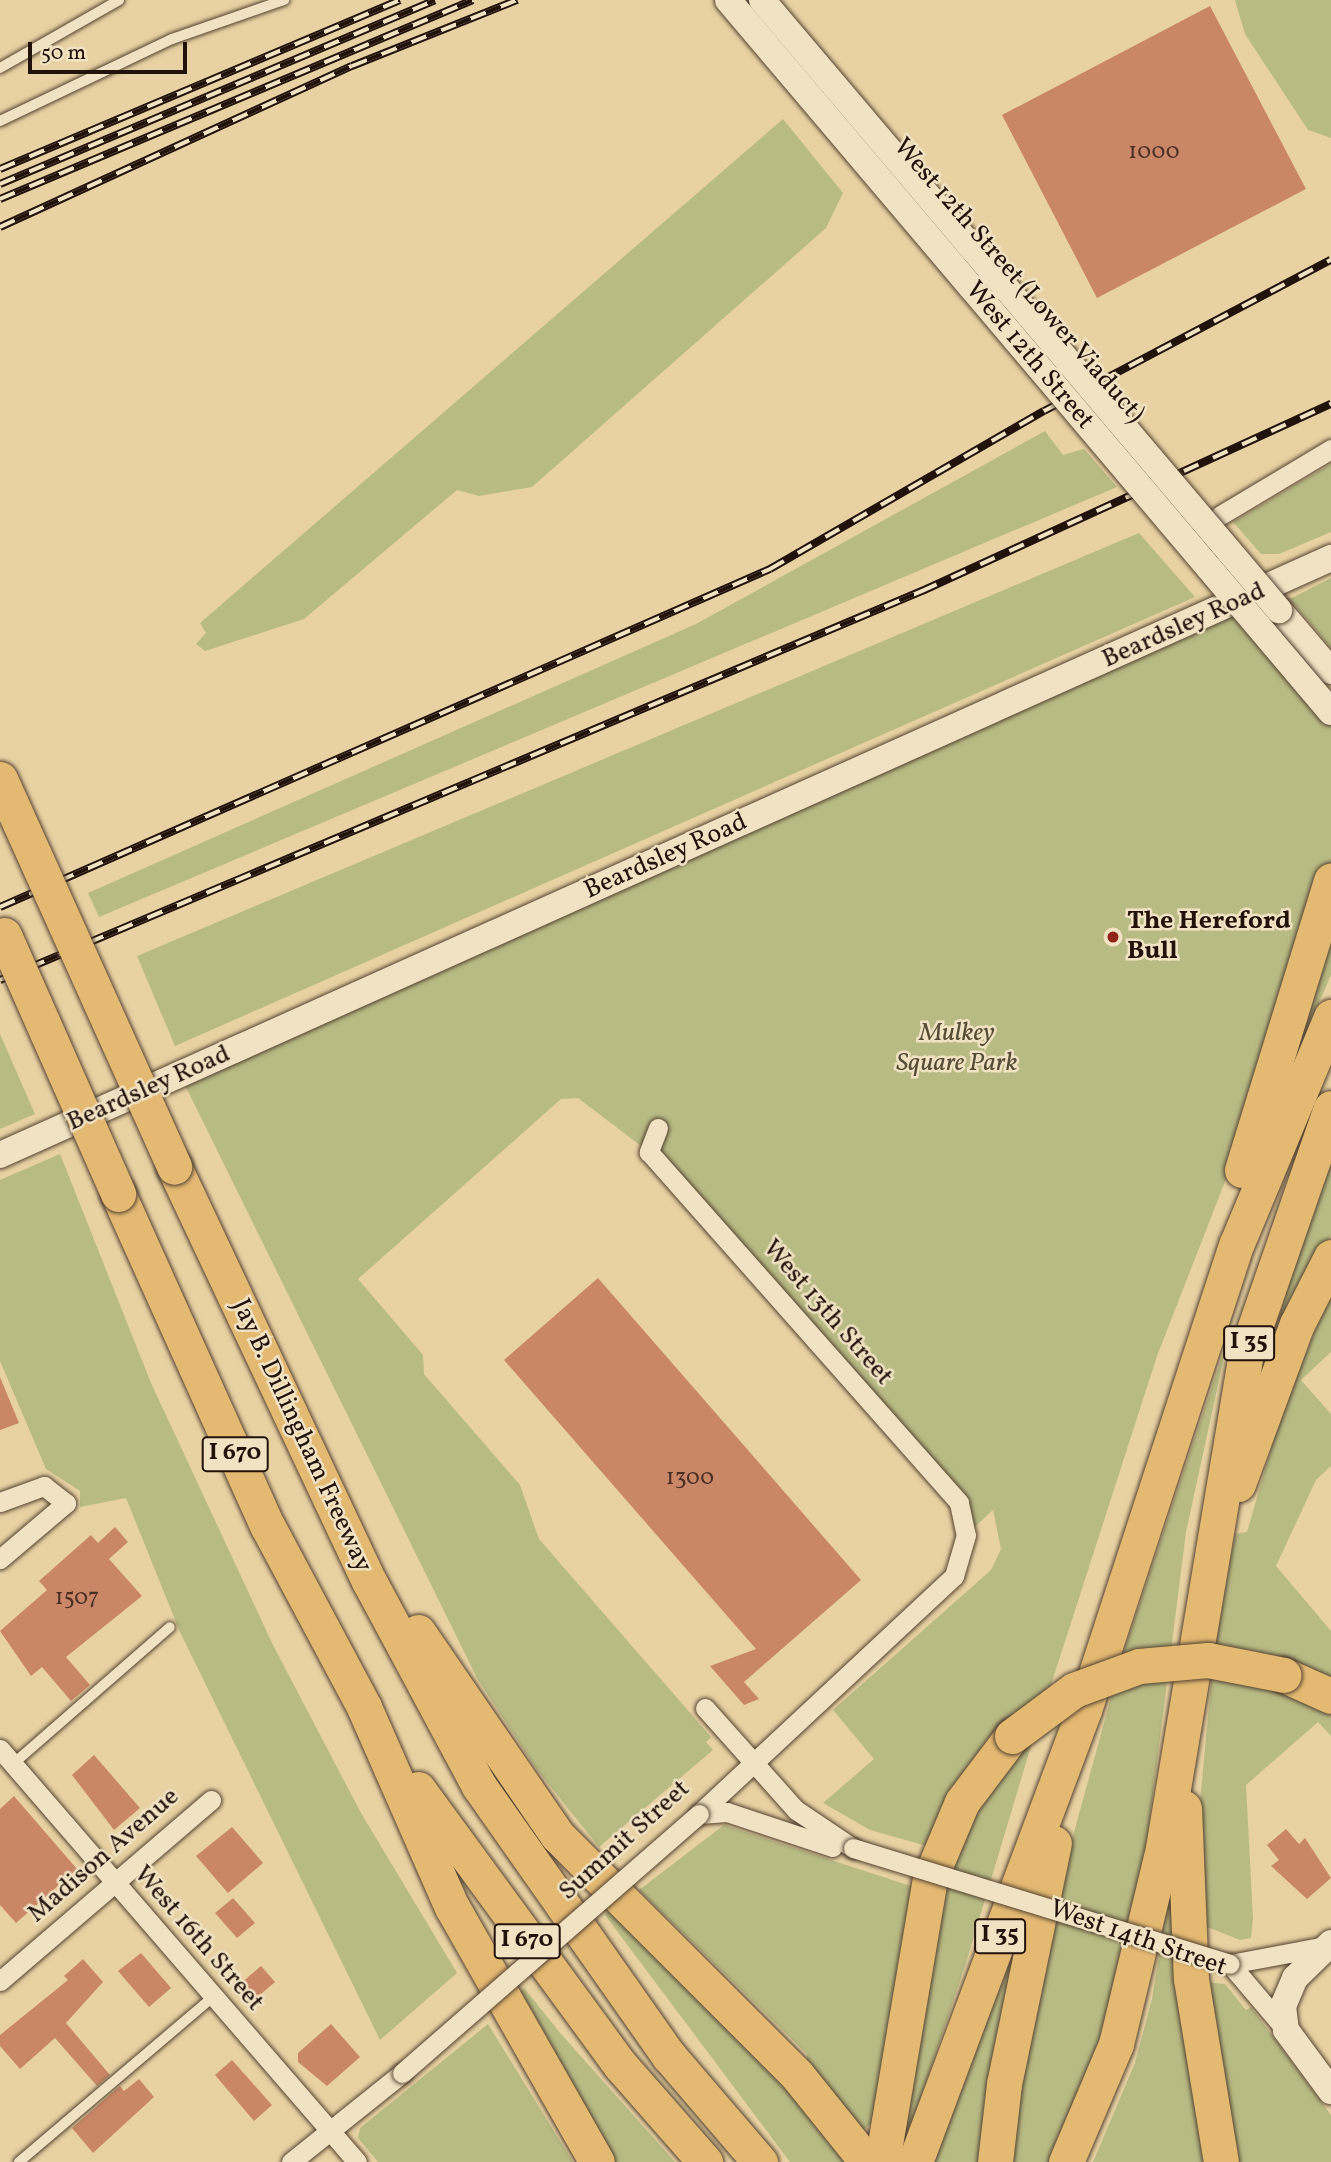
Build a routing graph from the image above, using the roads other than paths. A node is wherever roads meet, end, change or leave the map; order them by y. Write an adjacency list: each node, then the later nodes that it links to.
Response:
1 (119, 0): 6 (lane)
2 (284, 0): 7 (lane)
3 (728, 0): 13 (main road, West 12th Street, bridge)
4 (742, 0): 11 (street, West 12th Street (Lower Viaduct))
5 (762, 0): 12 (main road, West 12th Street, bridge)
6 (0, 68)
7 (0, 121)
8 (1331, 449): 9 (street)
9 (1219, 516)
10 (1331, 558): 11 (main road, Beardsley Road)
11 (1252, 597): 20 (main road, Beardsley Road)
12 (1331, 671)
13 (1331, 712)
14 (0, 779): 26 (highway, Jay B. Dillingham Freeway / I 670, bridge)
15 (1331, 880): 22 (highway)
16 (1, 930): 30 (highway, I 670, bridge)
17 (1331, 1017): 22 (highway, I 35)
18 (1331, 1108): 27 (highway, I 35)
19 (658, 1128): 24 (street, West 13th Street)
20 (0, 1155)
21 (1331, 1257): 27 (highway)
22 (1163, 1472): 32 (highway, I 35)
23 (0, 1502): 25 (street)
24 (966, 1535): 35 (street, Summit Street)
25 (0, 1559)
26 (369, 1581): 52 (highway, Jay B. Dillingham Freeway / I 670); 53 (highway)
27 (1203, 1587): 33 (highway, I 35)
28 (170, 1627): 34 (lane)
29 (1331, 1696): 54 (highway, bridge)
30 (364, 1707): 50 (highway); 51 (highway, I 670)
31 (705, 1708): 35 (street, West 14th Street)
32 (1084, 1710): 55 (highway, I 35); 56 (highway, I 35)
33 (1182, 1738): 57 (highway, I 35); 58 (highway, I 35)
34 (5, 1758): 39 (street, West 16th Street)
35 (751, 1760): 37 (street, Summit Street); 38 (street, West 14th Street)
36 (211, 1800): 39 (street, Madison Avenue)
37 (699, 1814): 38 (street, West 14th Street); 46 (street, Summit Street, bridge)
38 (853, 1848): 41 (street, West 14th Street, bridge)
39 (115, 1881): 42 (street, Madison Avenue); 43 (street, West 16th Street)
40 (1331, 1943): 41 (street); 44 (main road)
41 (1230, 1964): 44 (street, West 14th Street)
42 (0, 1981)
43 (213, 1997): 46 (street, West 16th Street); 47 (lane)
44 (1286, 2030): 45 (main road, West 14th Street)
45 (1331, 2091)
46 (329, 2129): 48 (street, Summit Street); 49 (street, West 16th Street)
47 (19, 2162)
48 (291, 2162)
49 (358, 2162)
50 (597, 2162)
51 (705, 2162)
52 (760, 2162)
53 (867, 2162)
54 (882, 2162)
55 (915, 2162)
56 (995, 2162)
57 (1066, 2162)
58 (1221, 2162)

